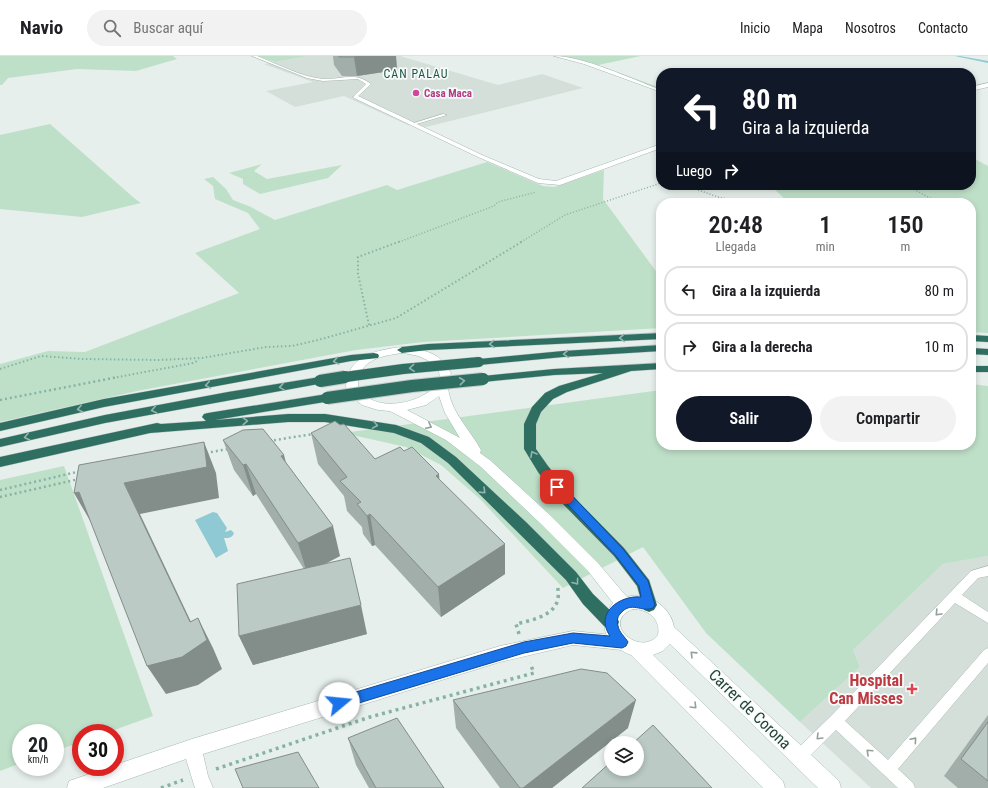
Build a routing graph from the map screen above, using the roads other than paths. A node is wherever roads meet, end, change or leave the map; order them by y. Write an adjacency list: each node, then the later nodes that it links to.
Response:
1 (254, 56): 6 (lane)
2 (556, 56): 5 (lane)
3 (988, 85): 4 (street)
4 (976, 88)
5 (656, 89)
6 (356, 97): 8 (street)
7 (445, 115): 8 (lane)
8 (413, 124): 9 (street)
9 (656, 148)
10 (656, 336): 14 (highway, one-way to 14)
11 (976, 338): 12 (highway)
12 (988, 339)
13 (656, 348): 26 (highway, one-way to 26, bridge)
14 (402, 350): 17 (street); 22 (street)
15 (976, 351): 16 (highway)
16 (988, 352)
17 (374, 356): 23 (street); 24 (highway, one-way to 24)
18 (656, 366): 19 (highway)
19 (629, 368): 25 (highway, one-way to 19, bridge); 32 (highway, one-way to 19)
20 (976, 369): 21 (highway)
21 (988, 369)
22 (442, 388): 23 (street); 28 (street)
23 (394, 408): 28 (street, one-way to 28)
24 (0, 427)
25 (150, 429): 27 (highway); 34 (highway, one-way to 34)
26 (0, 443)
27 (0, 462)
28 (486, 464): 31 (street)
29 (988, 571): 30 (lane)
30 (954, 596): 33 (lane); 38 (lane, one-way to 38)
31 (623, 604): 32 (street); 34 (street)
32 (649, 605): 35 (street)
33 (988, 618)
34 (611, 622): 36 (street)
35 (667, 631): 36 (street); 40 (street, Carrer de Corona, one-way to 35)
36 (629, 646): 39 (street); 44 (street, one-way to 44)
37 (988, 654): 41 (lane, one-way to 37)
38 (836, 721): 40 (lane, one-way to 40); 41 (lane, one-way to 38)
39 (192, 748): 42 (street); 43 (street)
40 (799, 757): 45 (street, Carrer de Corona)
41 (888, 770): 46 (lane)
42 (201, 782)
43 (76, 788)
44 (776, 788)
45 (832, 788)
46 (908, 788)

